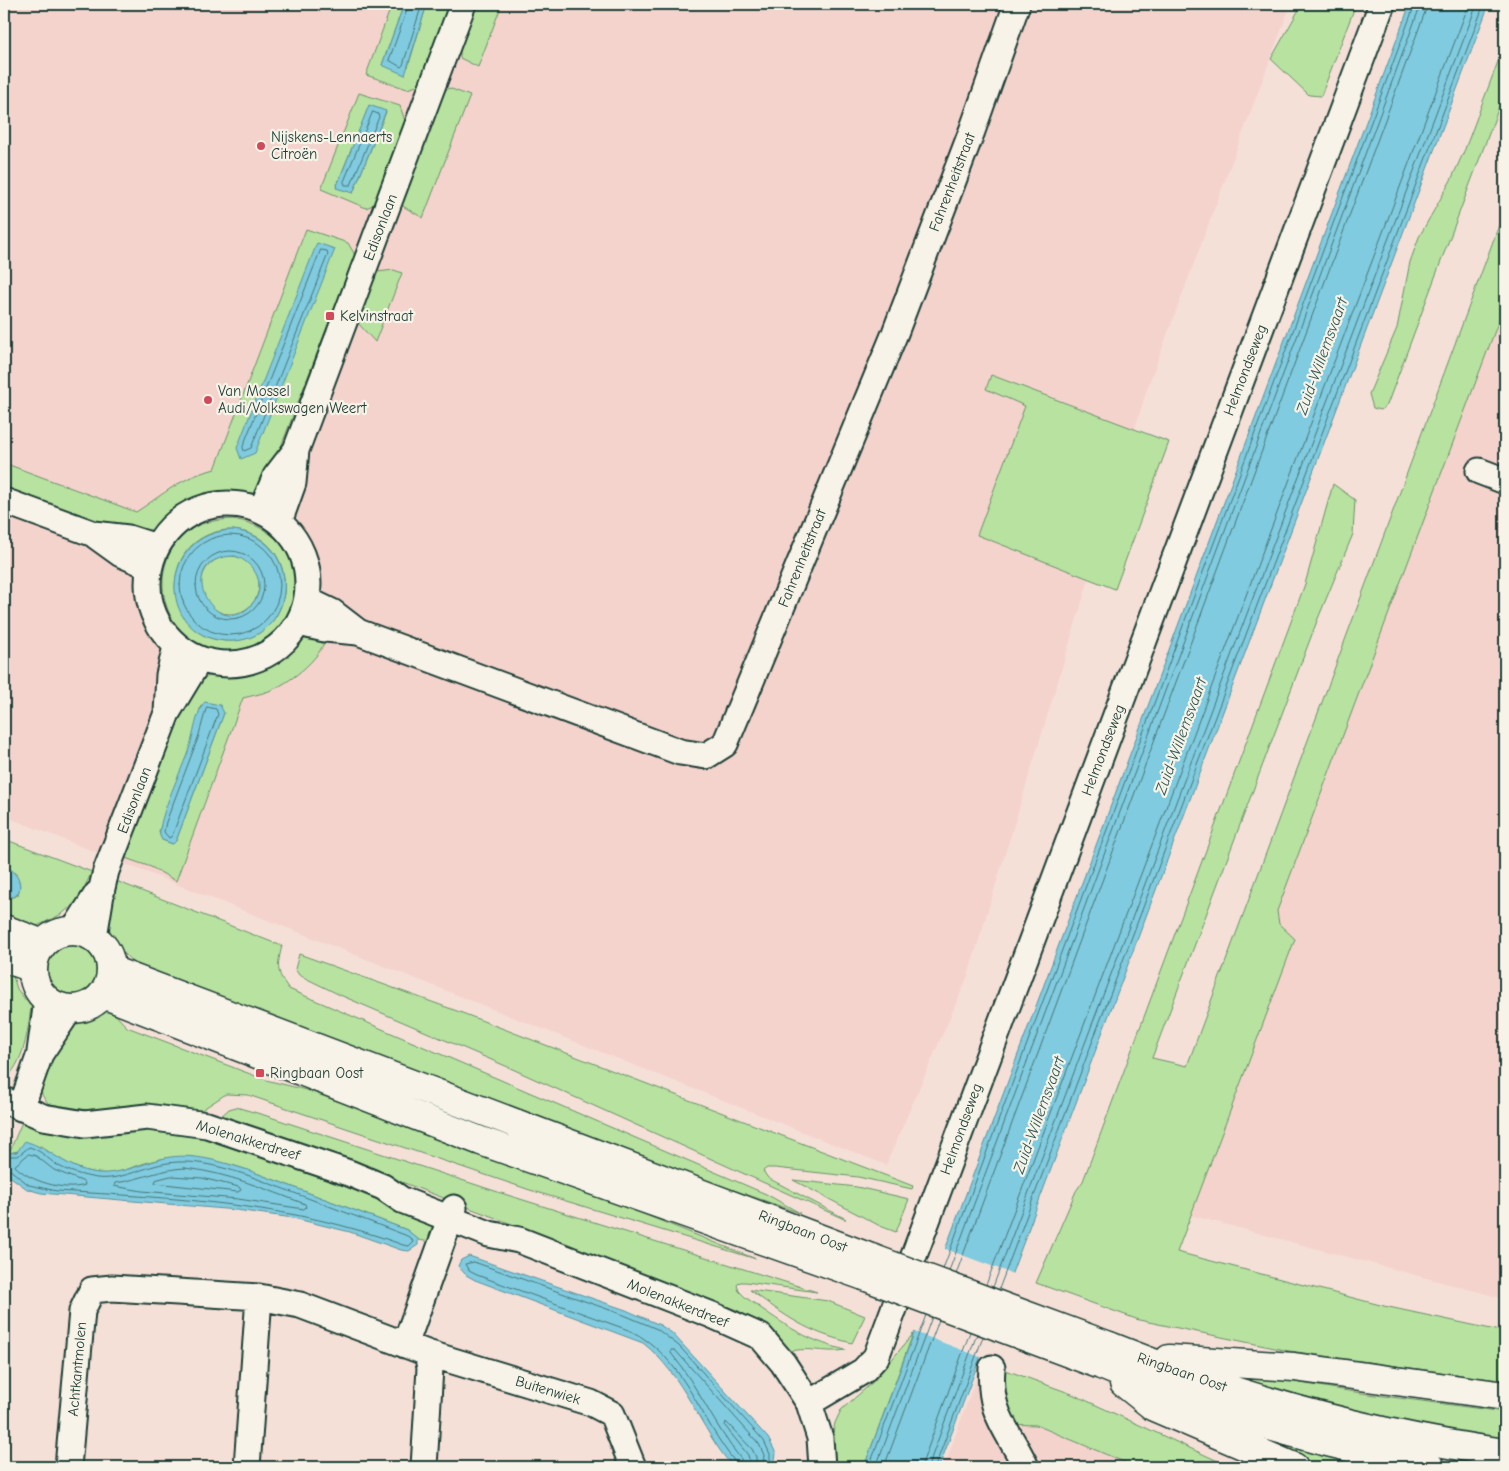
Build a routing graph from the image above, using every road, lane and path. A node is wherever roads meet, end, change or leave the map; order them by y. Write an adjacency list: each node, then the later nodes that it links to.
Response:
1 (463, 4): 7 (street, Edisonlaan)
2 (1017, 4): 9 (street, Fahrenheitstraat)
3 (1382, 4): 27 (street, Helmondseweg)
4 (1479, 471): 5 (street)
5 (1505, 481)
6 (4, 501): 8 (street)
7 (270, 516): 8 (street); 9 (street)
8 (153, 556): 10 (street)
9 (303, 611): 11 (street)
10 (176, 646): 11 (street); 12 (street, Edisonlaan)
11 (199, 660): 12 (street, Edisonlaan)
12 (167, 713): 14 (street, Edisonlaan)
13 (4, 929): 15 (main road)
14 (84, 934): 15 (main road); 17 (main road)
15 (38, 956): 16 (main road); 18 (main road)
16 (4, 958)
17 (107, 982): 18 (main road); 23 (main road, Ringbaan Oost, bridge)
18 (58, 1004): 19 (street, Molenakkerdreef)
19 (12, 1104): 20 (street, Molenakkerdreef)
20 (452, 1213): 22 (street); 27 (street, Molenakkerdreef)
21 (259, 1297): 22 (street, Achtkantmolen); 29 (street, Achtkantmolen); 30 (street)
22 (416, 1349): 31 (street); 32 (street, Buitenwiek)
23 (1105, 1356): 24 (main road, Ringbaan Oost); 35 (main road); 36 (main road, Ringbaan Oost)
24 (1137, 1357): 26 (main road); 28 (main road, Ringbaan Oost)
25 (992, 1368): 34 (street)
26 (1505, 1396)
27 (809, 1403): 33 (street)
28 (1505, 1454)
29 (68, 1467)
30 (247, 1467)
31 (424, 1467)
32 (633, 1467)
33 (822, 1467)
34 (1026, 1467)
35 (1294, 1467)
36 (1430, 1467)

